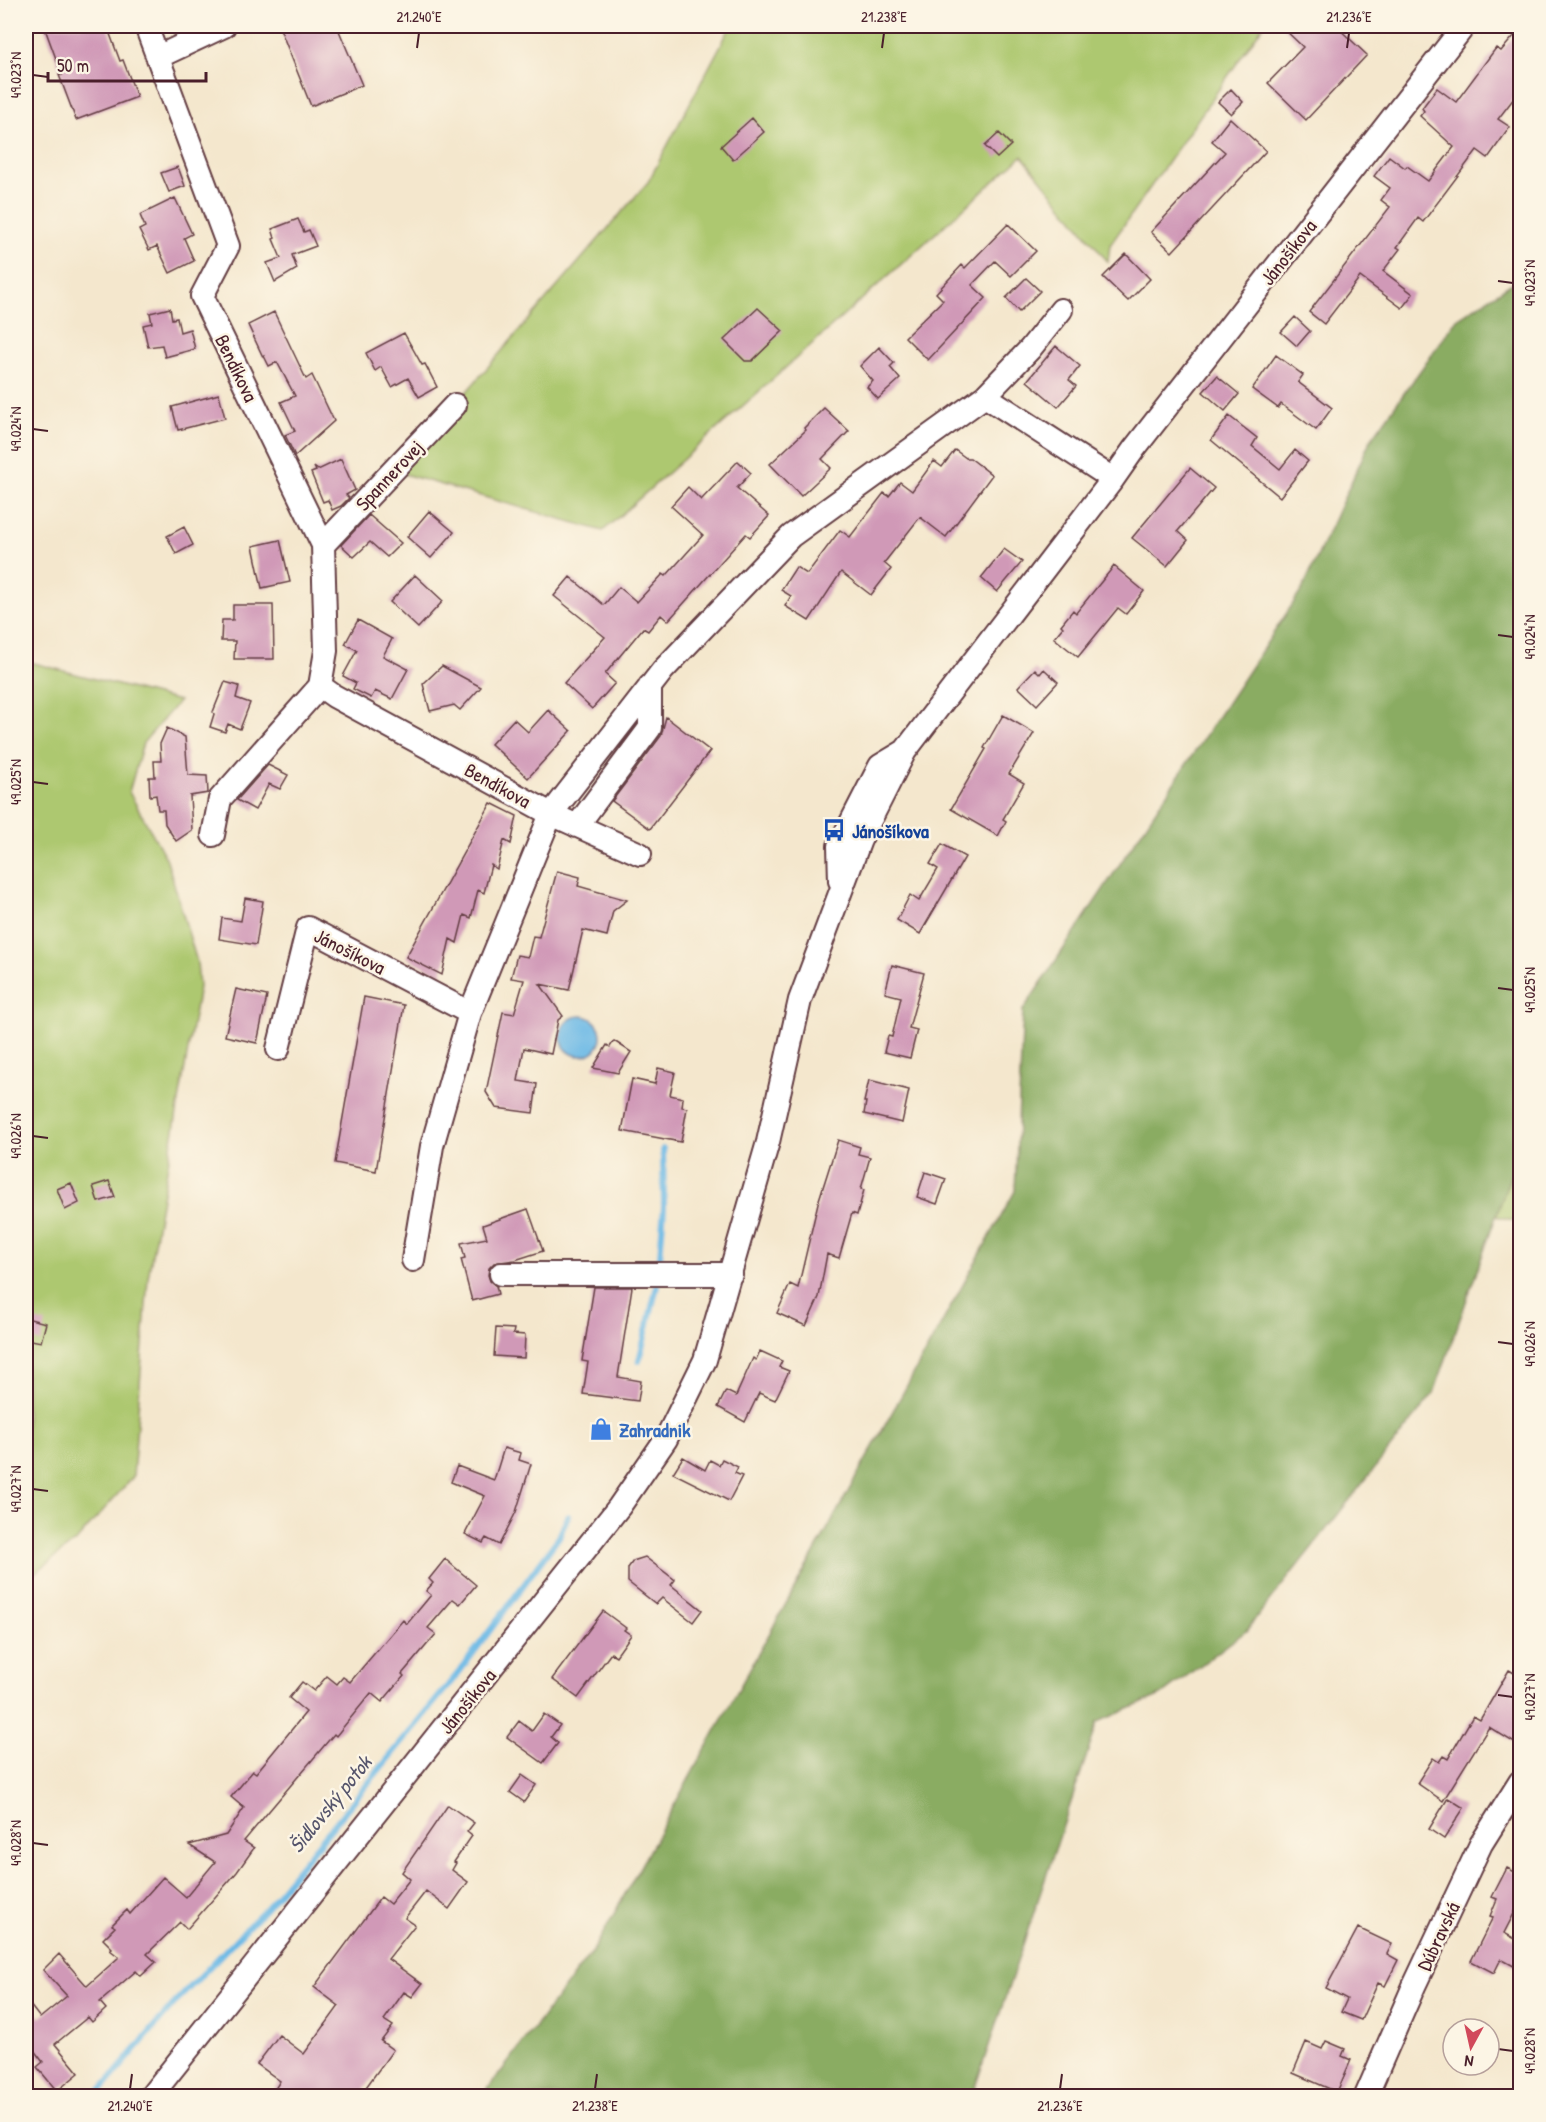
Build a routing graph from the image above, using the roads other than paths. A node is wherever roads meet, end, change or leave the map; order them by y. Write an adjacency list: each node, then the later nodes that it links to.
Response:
1 (146, 26): 4 (street, Bendíkova)
2 (224, 26): 4 (street)
3 (1464, 26): 8 (street, Jánošíkova)
4 (158, 57): 9 (street, Bendíkova)
5 (1061, 310): 6 (street)
6 (985, 396): 8 (street); 11 (street)
7 (455, 405): 9 (street, Spannerovej)
8 (1113, 479): 20 (street, Jánošíkova)
9 (323, 545): 10 (street, Bendíkova)
10 (320, 686): 12 (street, Bendíkova); 14 (street)
11 (650, 686): 12 (street); 13 (street)
12 (551, 814): 13 (street, Bendíkova); 16 (street)
13 (577, 825): 15 (street, Bendíkova)
14 (213, 836)
15 (640, 854)
16 (470, 1013): 17 (street, Jánošíkova); 18 (street)
17 (278, 1049)
18 (413, 1260)
19 (501, 1274): 20 (street)
20 (731, 1274): 22 (street, Jánošíkova)
21 (1521, 1782): 23 (street, Dúbravská)
22 (151, 2097)
23 (1366, 2097)

